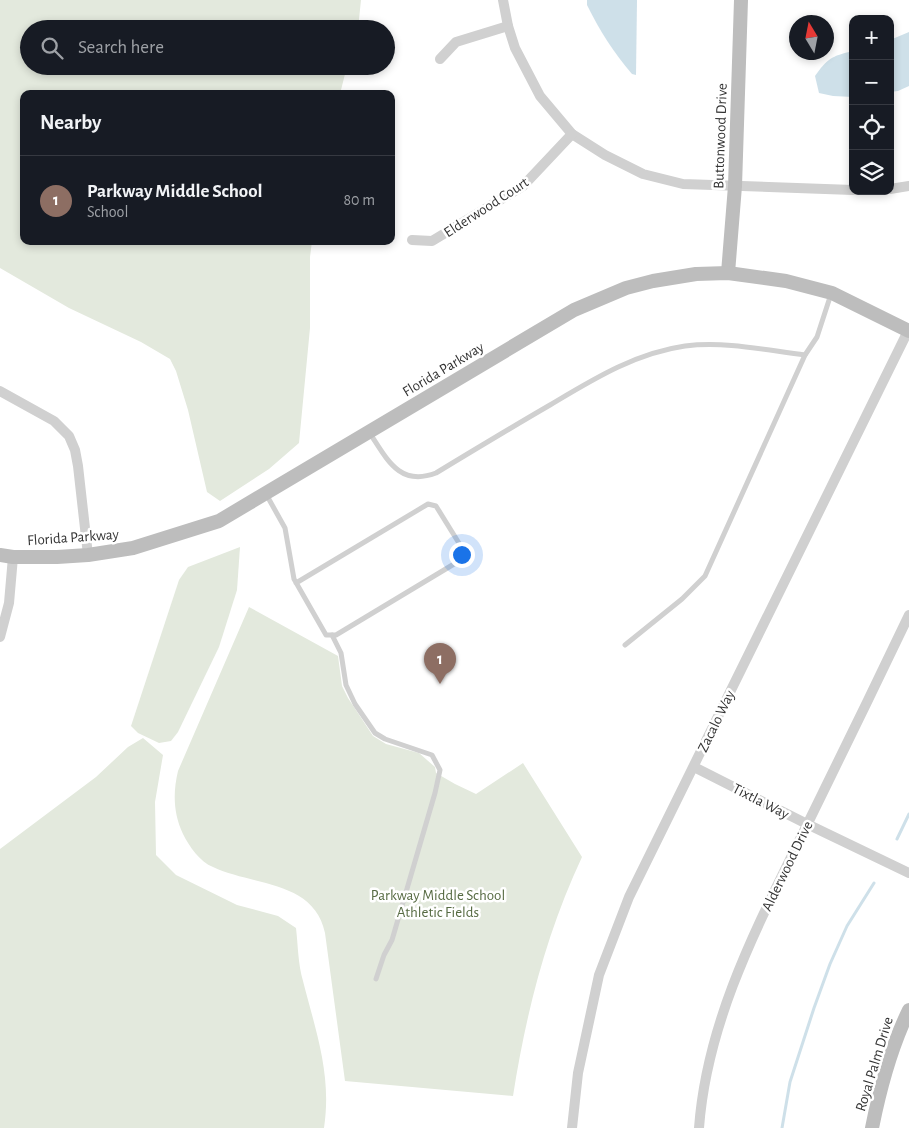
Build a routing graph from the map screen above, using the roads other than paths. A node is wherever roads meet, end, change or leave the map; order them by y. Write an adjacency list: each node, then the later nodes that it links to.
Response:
1 (503, 0): 3 (street)
2 (741, 0): 6 (street, Buttonwood Drive)
3 (508, 26): 4 (street); 5 (street)
4 (440, 59)
5 (572, 134): 6 (street); 10 (street, Elderwood Court)
6 (735, 186): 9 (street); 11 (street, Buttonwood Drive)
7 (909, 186): 8 (street)
8 (894, 188)
9 (849, 190)
10 (412, 240)
11 (728, 273): 12 (street, Florida Parkway); 16 (street, Florida Parkway)
12 (832, 293): 13 (street, Florida Parkway); 14 (lane)
13 (908, 331): 25 (street, Zacalo Way)
14 (805, 355): 16 (lane); 24 (lane)
15 (0, 391): 18 (street)
16 (369, 432): 17 (street, Florida Parkway)
17 (266, 494): 18 (street, Florida Parkway); 20 (lane)
18 (88, 555): 19 (street, Florida Parkway)
19 (6, 556): 23 (street)
20 (296, 583): 22 (lane); 22 (lane)
21 (909, 615): 26 (street, Alderwood Drive)
22 (332, 635): 28 (lane)
23 (0, 637)
24 (625, 645)
25 (694, 767): 26 (street, Tixtla Way); 30 (street, Zacalo Way)
26 (807, 824): 27 (street, Tixtla Way); 31 (street, Alderwood Drive)
27 (909, 873)
28 (376, 979)
29 (909, 1010): 32 (street, Royal Palm Drive)
30 (572, 1128)
31 (699, 1128)
32 (872, 1128)

